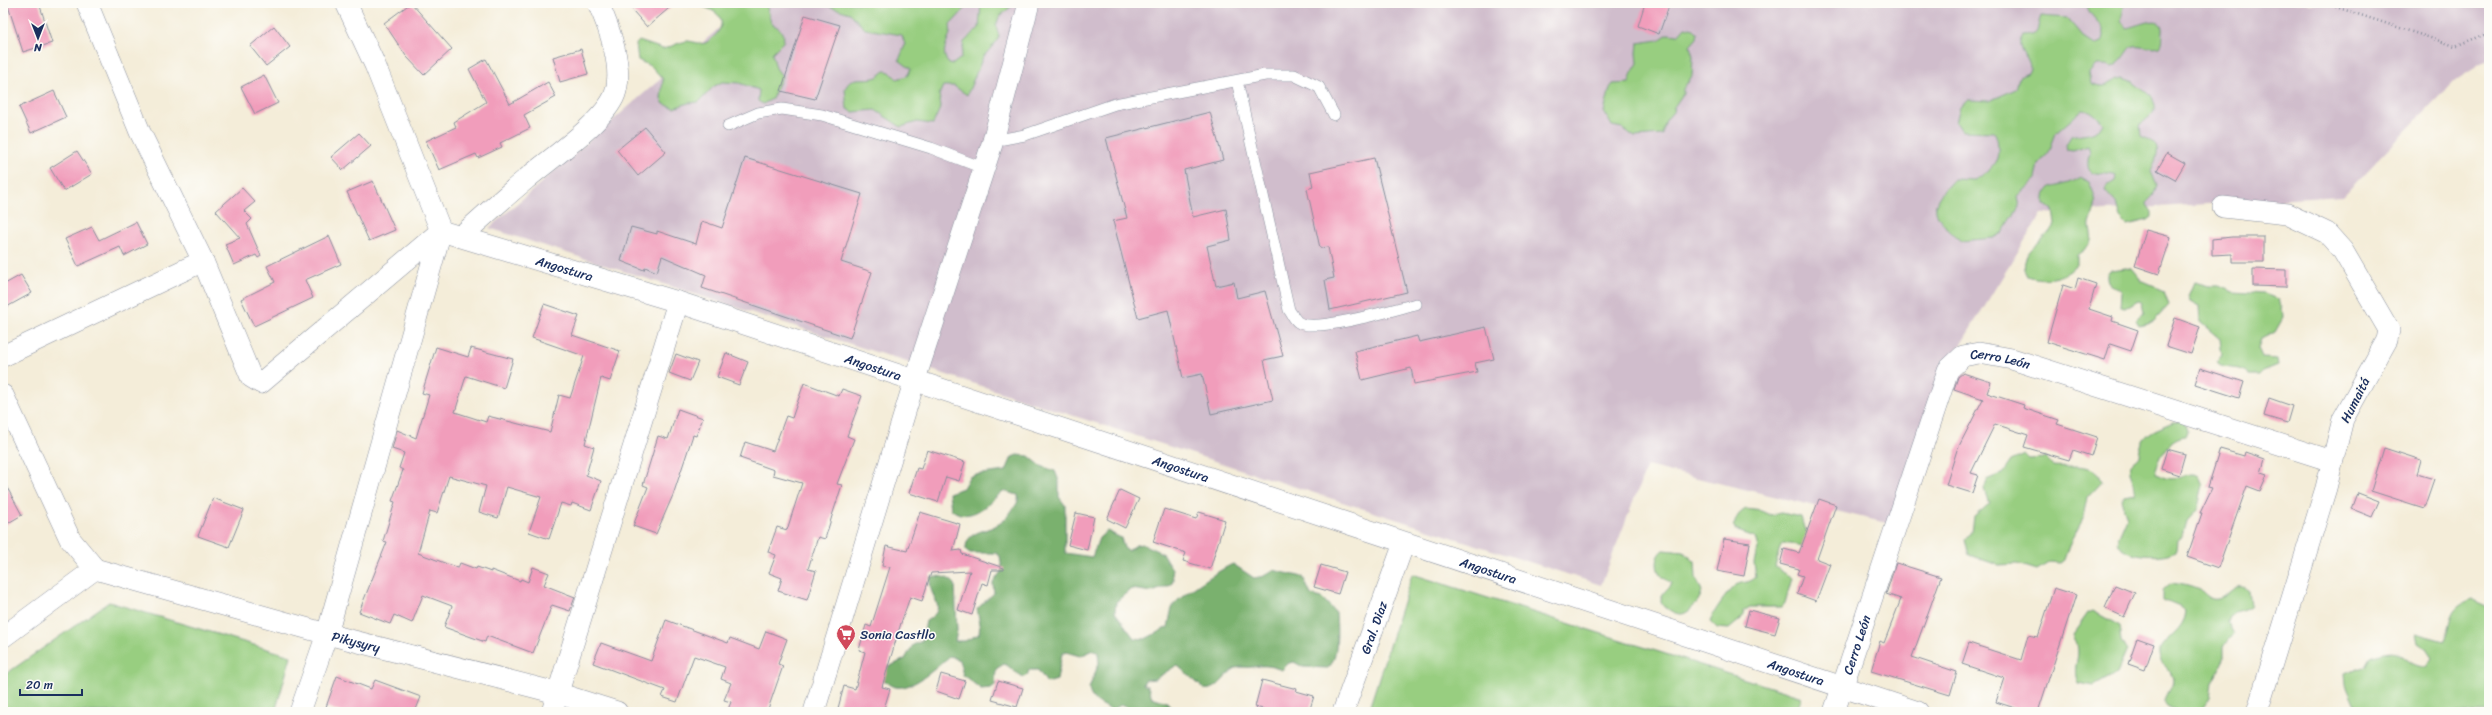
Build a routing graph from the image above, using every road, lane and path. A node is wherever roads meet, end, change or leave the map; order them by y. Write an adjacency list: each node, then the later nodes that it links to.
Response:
1 (87, 3): 15 (street)
2 (346, 3): 13 (street)
3 (598, 3): 14 (street)
4 (1029, 3): 10 (street)
5 (2324, 3): 6 (path)
6 (2489, 33)
7 (1237, 81): 8 (lane); 10 (lane); 17 (lane)
8 (1334, 115)
9 (728, 126): 11 (lane)
10 (992, 141): 11 (street)
11 (983, 168): 19 (street)
12 (2223, 207): 21 (street, Humaitá)
13 (441, 231): 14 (street, Angostura); 15 (street); 24 (street)
14 (461, 236): 16 (street, Angostura)
15 (203, 261): 18 (street)
16 (678, 302): 19 (street, Angostura); 27 (street)
17 (1416, 304)
18 (3, 356)
19 (915, 379): 22 (street, Angostura); 30 (street)
20 (3, 395): 23 (street)
21 (2332, 460): 26 (street, Cerro León); 34 (street, Humaitá)
22 (1404, 543): 26 (street, Angostura); 31 (street, Gral. Diaz)
23 (95, 569): 24 (street, Pikysyry); 25 (street)
24 (327, 634): 27 (street, Pikysyry); 28 (street)
25 (3, 637)
26 (1842, 687): 32 (street, Cerro León); 33 (street, Angostura)
27 (554, 703): 29 (street, Pikysyry)
28 (300, 712)
29 (617, 712)
30 (814, 712)
31 (1343, 712)
32 (1834, 712)
33 (1918, 712)
34 (2257, 712)

